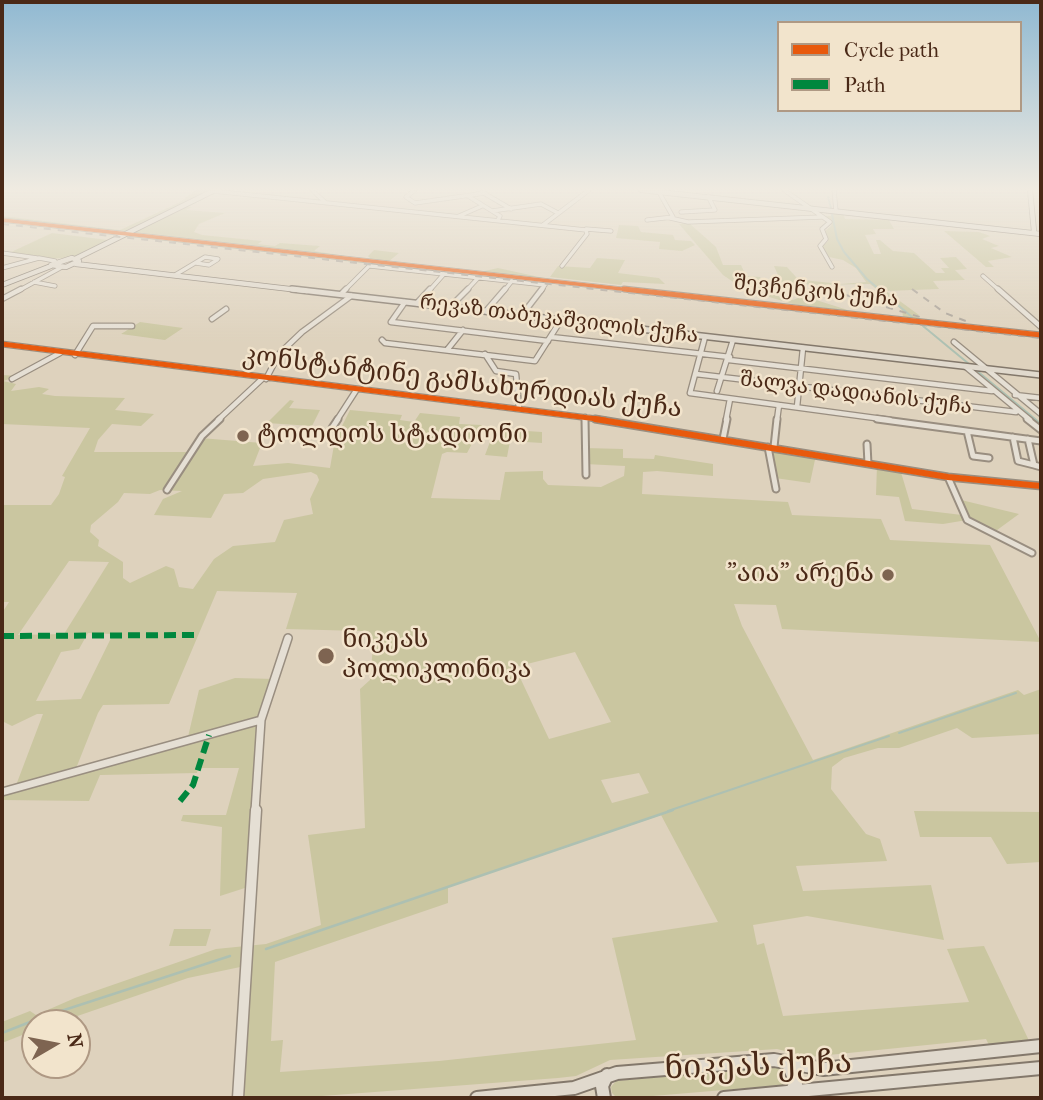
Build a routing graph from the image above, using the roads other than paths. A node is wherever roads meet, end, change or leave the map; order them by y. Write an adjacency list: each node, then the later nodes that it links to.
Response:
1 (111, 241): 7 (main road)
2 (191, 241): 36 (street, შევჩენკოს ქუჩა)
3 (581, 241): 10 (street)
4 (825, 241): 12 (street)
5 (2, 253): 6 (street)
6 (39, 258): 8 (street); 13 (street)
7 (76, 261): 8 (main road); 11 (main road); 15 (main road, რევაზ თაბუკაშვილის ქუჩა)
8 (53, 263): 11 (main road); 20 (main road)
9 (196, 263): 9 (street); 15 (street)
10 (562, 266)
11 (62, 267): 18 (street)
12 (832, 267)
13 (2, 268)
14 (444, 274): 17 (street); 22 (street); 26 (street)
15 (175, 275): 22 (main road, რევაზ თაბუკაშვილის ქუჩა)
16 (983, 276): 34 (street)
17 (478, 278): 19 (street); 27 (street)
18 (32, 281): 21 (street); 24 (street)
19 (512, 281): 29 (street); 30 (street)
20 (2, 285)
21 (55, 286)
22 (341, 294): 23 (main road, რევაზ თაბუკაშვილის ქუჩა)
23 (351, 296): 25 (main road, რევაზ თაბუკაშვილის ქუჩა); 57 (street)
24 (2, 299)
25 (405, 302): 26 (main road, რევაზ თაბუკაშვილის ქუჩა); 35 (street)
26 (417, 303): 27 (main road, რევაზ თაბუკაშვილის ქუჩა)
27 (450, 307): 29 (main road, რევაზ თაბუკაშვილის ქუჩა)
28 (226, 309): 31 (street)
29 (486, 311): 30 (main road, რევაზ თაბუკაშვილის ქუჩა)
30 (522, 315): 32 (main road, რევაზ თაბუკაშვილის ქუჩა)
31 (212, 318)
32 (561, 320): 37 (main road, რევაზ თაბუკაშვილის ქუჩა); 38 (street)
33 (132, 326): 47 (street)
34 (1041, 327)
35 (463, 330): 38 (street); 44 (street)
36 (1041, 335)
37 (705, 337): 40 (main road, რევაზ თაბუკაშვილის ქუჩა); 48 (street)
38 (549, 339): 46 (street); 48 (street)
39 (382, 340): 44 (street)
40 (733, 340): 43 (main road, რევაზ თაბუკაშვილის ქუჩა); 49 (street)
41 (954, 342): 52 (street)
42 (2, 344): 45 (street, კონსტანტინე გამსახურდიას ქუჩა)
43 (803, 348): 50 (main road, რევაზ თაბუკაშვილის ქუჩა); 51 (street)
44 (447, 350): 46 (street)
45 (60, 353): 47 (street, კონსტანტინე გამსახურდიას ქუჩა); 56 (street)
46 (485, 354): 67 (street)
47 (75, 355): 57 (street, კონსტანტინე გამსახურდიას ქუჩა)
48 (701, 356): 49 (street); 53 (street)
49 (730, 359): 51 (street); 55 (street)
50 (966, 367): 52 (main road, რევაზ თაბუკაშვილის ქუჩა); 61 (street)
51 (801, 369): 58 (street); 61 (street)
52 (984, 369): 54 (main road, რევაზ თაბუკაშვილის ქუჩა); 62 (street)
53 (696, 374): 55 (street, შალვა დადიანის ქუჩა); 64 (street)
54 (1041, 374)
55 (722, 377): 58 (street, შალვა დადიანის ქუჩა); 60 (street)
56 (12, 379)
57 (264, 379): 59 (street, კონსტანტინე გამსახურდიას ქუჩა); 87 (street)
58 (799, 386): 66 (street); 68 (street, შალვა დადიანის ქუჩა)
59 (357, 389): 67 (street, კონსტანტინე გამსახურდიას ქუჩა); 71 (street)
60 (717, 391)
61 (992, 391): 68 (street)
62 (1015, 395): 63 (street); 69 (street)
63 (1041, 398)
64 (730, 399): 65 (street); 75 (street)
65 (779, 405): 66 (street); 79 (street)
66 (797, 407): 73 (street)
67 (519, 408): 70 (street, კონსტანტინე გამსახურდიას ქუჩა)
68 (1016, 412): 72 (street)
69 (1041, 414)
70 (585, 417): 75 (street, კონსტანტინე გამსახურდიას ქუჩა); 83 (street)
71 (332, 428)
72 (1041, 430)
73 (967, 431): 74 (street); 80 (street)
74 (1013, 437): 76 (street); 82 (street)
75 (723, 439): 79 (street, კონსტანტინე გამსახურდიას ქუჩა)
76 (1028, 439): 77 (street); 82 (street)
77 (1041, 443)
78 (867, 444): 81 (street)
79 (771, 447): 81 (street, კონსტანტინე გამსახურდიას ქუჩა); 86 (street)
80 (989, 458)
81 (868, 464): 84 (street, კონსტანტინე გამსახურდიას ქუჩა)
82 (1038, 466)
83 (586, 475)
84 (948, 477): 85 (street, კონსტანტინე გამსახურდიას ქუჩა); 88 (street)
85 (1041, 486)
86 (776, 489)
87 (167, 490)
88 (1032, 553)
89 (288, 638): 90 (street)
90 (261, 720): 91 (street); 99 (street)
91 (2, 792)
92 (1041, 1046): 93 (main road, ნიკეას ქუჩა)
93 (992, 1051): 94 (main road, ნიკეას ქუჩა); 96 (street)
94 (788, 1063): 97 (main road, ნიკეას ქუჩა); 98 (main road)
95 (1041, 1068): 96 (main road, ნიკეას ქუჩა)
96 (1002, 1072): 98 (main road, ნიკეას ქუჩა)
97 (607, 1075): 100 (main road, ნიკეას ქუჩა); 101 (main road)
98 (791, 1092): 102 (main road, ნიკეას ქუჩა)
99 (238, 1098)
100 (477, 1098)
101 (604, 1098)
102 (724, 1098)

